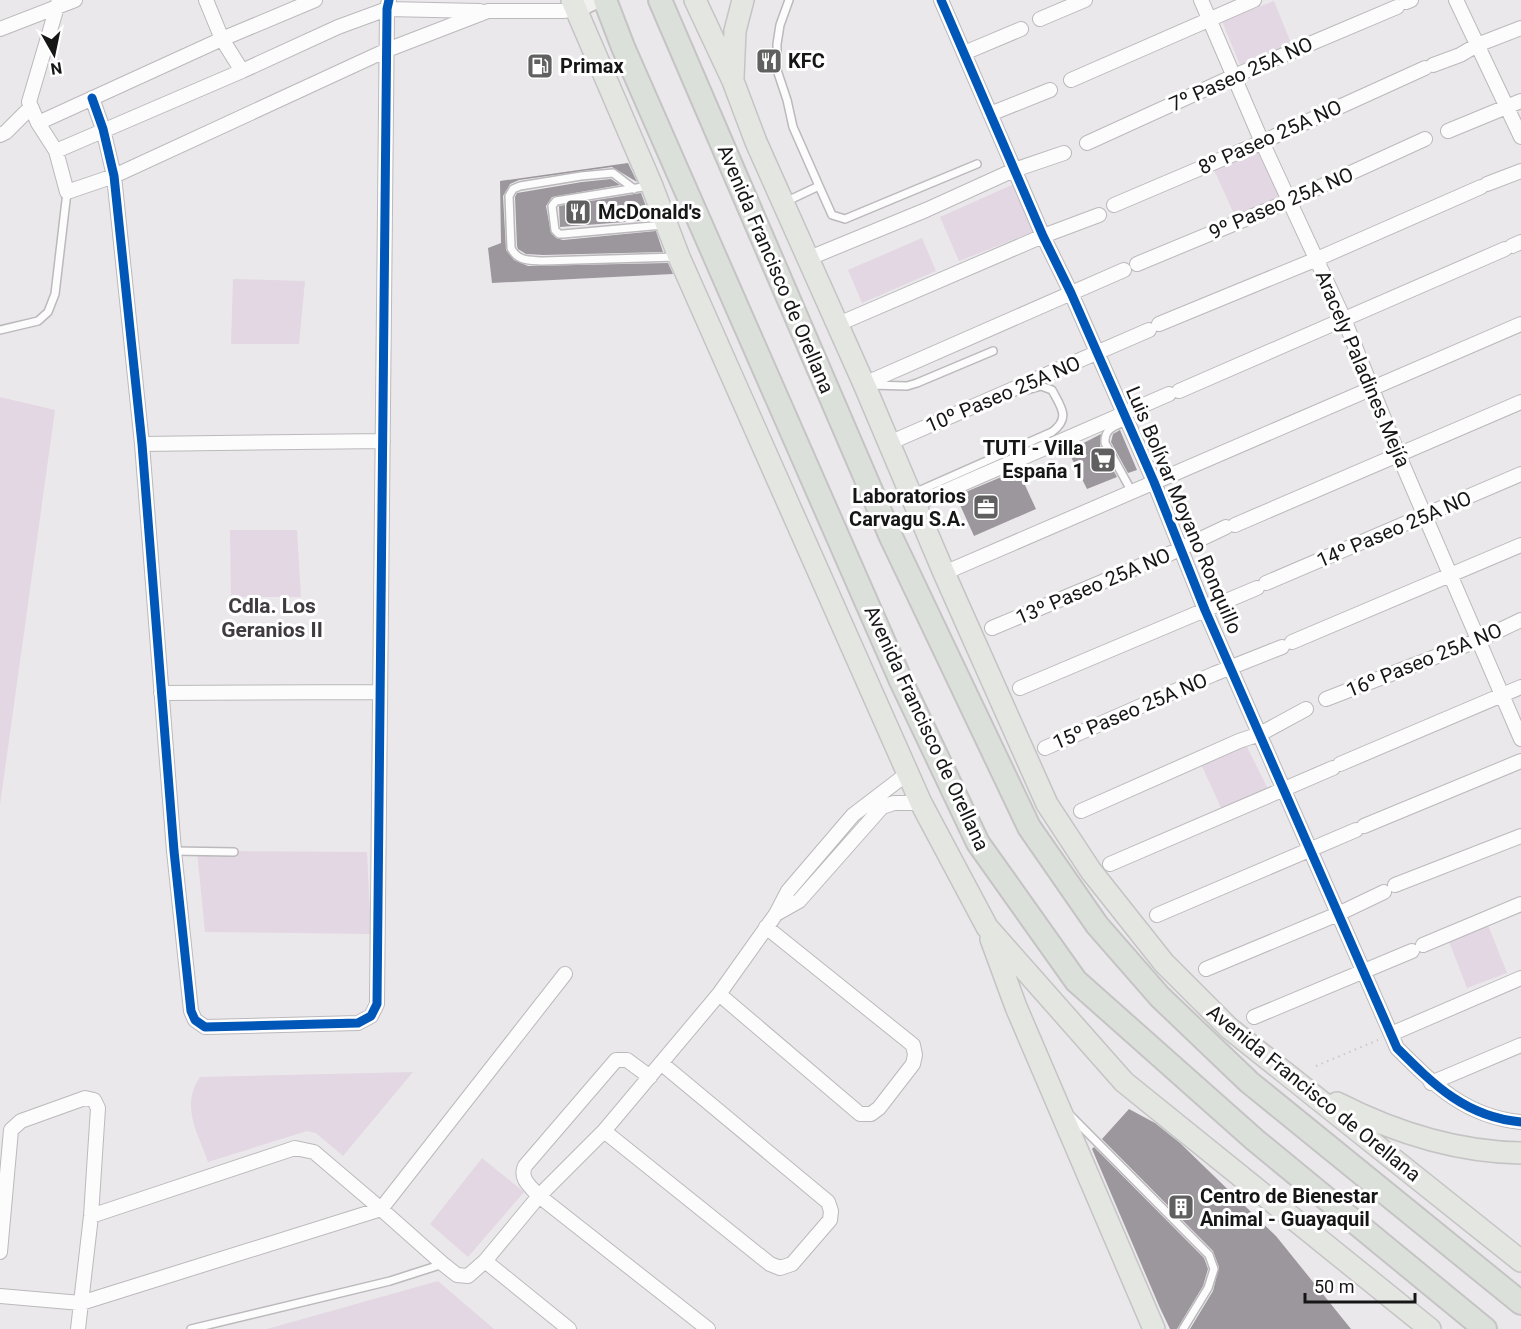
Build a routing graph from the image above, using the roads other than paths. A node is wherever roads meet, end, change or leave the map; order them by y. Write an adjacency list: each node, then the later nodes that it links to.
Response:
1 (75, 0): 14 (street)
2 (206, 0): 24 (street)
3 (315, 0): 24 (street)
4 (605, 0): 154 (highway, Avenida Francisco de Orellana)
5 (660, 0): 146 (highway, Avenida Francisco de Orellana)
6 (695, 0): 31 (main road, Avenida Francisco de Orellana)
7 (743, 0): 31 (main road)
8 (789, 0): 51 (lane)
9 (941, 0): 27 (street, Luis Bolívar Moyano Ronquillo)
10 (1085, 0): 19 (street)
11 (1201, 0): 20 (street, Aracely Paladines Mejía)
12 (1254, 0): 20 (street)
13 (1456, 0): 25 (street)
14 (55, 3): 22 (street); 35 (street)
15 (580, 3): 18 (street); 52 (main road, Avenida Francisco de Orellana)
16 (1405, 3): 29 (street, 7º Paseo 25A NO)
17 (388, 4): 18 (street); 26 (street); 28 (street)
18 (488, 11): 26 (street)
19 (1040, 19)
20 (1209, 19): 29 (street, Aracely Paladines Mejía); 30 (street)
21 (1521, 28): 25 (street, 8º Paseo 25A NO)
22 (0, 29)
23 (1022, 29): 27 (street)
24 (222, 39): 28 (street); 33 (street)
25 (1477, 45): 34 (street); 43 (street, 8º Paseo 25A NO)
26 (387, 50): 50 (street); 77 (street)
27 (964, 53): 36 (street, Luis Bolívar Moyano Ronquillo)
28 (242, 71): 38 (street)
29 (1234, 76): 43 (street, Aracely Paladines Mejía); 44 (street, 7º Paseo 25A NO)
30 (1071, 80)
31 (733, 81): 55 (main road, Avenida Francisco de Orellana)
32 (1050, 90): 36 (street)
33 (92, 98): 37 (street); 38 (street)
34 (1515, 104): 39 (street); 41 (street)
35 (30, 108): 37 (street); 40 (street)
36 (990, 114): 48 (street, Luis Bolívar Moyano Ronquillo)
37 (38, 123): 45 (street)
38 (104, 129): 45 (street); 50 (street)
39 (1448, 131)
40 (0, 135)
41 (1521, 137)
42 (1425, 140): 54 (street, 9º Paseo 25A NO)
43 (1263, 142): 54 (street, Aracely Paladines Mejía); 56 (street, 8º Paseo 25A NO)
44 (1087, 143)
45 (56, 151): 53 (street)
46 (1064, 153): 48 (street)
47 (977, 164): 51 (lane)
48 (1014, 170): 59 (street, Luis Bolívar Moyano Ronquillo); 62 (street)
49 (1521, 171): 63 (street, 10º Paseo 25A NO)
50 (114, 176): 53 (street); 78 (street)
51 (819, 186): 55 (lane)
52 (643, 187): 58 (main road, Avenida Francisco de Orellana); 58 (lane); 61 (lane)
53 (68, 192): 70 (lane)
54 (1289, 201): 63 (street, Aracely Paladines Mejía); 64 (street, 9º Paseo 25A NO)
55 (783, 203): 62 (main road, Avenida Francisco de Orellana)
56 (1114, 205)
57 (1099, 215): 59 (street)
58 (666, 224): 61 (main road, Avenida Francisco de Orellana)
59 (1043, 236): 66 (street, Luis Bolívar Moyano Ronquillo); 68 (street)
60 (1512, 246): 67 (street)
61 (679, 257): 106 (main road, Avenida Francisco de Orellana)
62 (807, 259): 68 (main road, Avenida Francisco de Orellana)
63 (1317, 259): 67 (street, Aracely Paladines Mejía); 72 (street, 10º Paseo 25A NO)
64 (1137, 264)
65 (1124, 270): 66 (street)
66 (1071, 293): 72 (street, Luis Bolívar Moyano Ronquillo); 73 (street)
67 (1344, 319): 74 (street, Aracely Paladines Mejía); 76 (street)
68 (836, 324): 73 (main road, Avenida Francisco de Orellana)
69 (1521, 324): 74 (street)
70 (0, 330)
71 (993, 351): 73 (lane)
72 (1098, 353): 76 (street, Luis Bolívar Moyano Ronquillo); 79 (street, 10º Paseo 25A NO)
73 (864, 384): 79 (main road, Avenida Francisco de Orellana)
74 (1372, 388): 80 (street, Aracely Paladines Mejía); 82 (street)
75 (1521, 402): 80 (street, 13º Paseo 25A NO)
76 (1125, 417): 82 (street, Luis Bolívar Moyano Ronquillo); 83 (lane); 84 (street)
77 (382, 441): 78 (street); 97 (street)
78 (142, 444): 98 (street)
79 (890, 446): 84 (main road, Avenida Francisco de Orellana); 84 (lane)
80 (1399, 456): 85 (street, Aracely Paladines Mejía); 87 (street, 13º Paseo 25A NO)
81 (1521, 474): 85 (street, 14º Paseo 25A NO)
82 (1154, 482): 83 (street); 87 (street, Luis Bolívar Moyano Ronquillo)
83 (1132, 492): 88 (street)
84 (914, 499): 88 (main road, Avenida Francisco de Orellana)
85 (1425, 516): 89 (street, Aracely Paladines Mejía); 90 (street, 14º Paseo 25A NO)
86 (1521, 545): 89 (street, 15º Paseo 25A NO)
87 (1181, 548): 90 (street, Luis Bolívar Moyano Ronquillo); 92 (street, 13º Paseo 25A NO)
88 (944, 573): 131 (main road, Avenida Francisco de Orellana)
89 (1451, 576): 93 (street, Aracely Paladines Mejía); 94 (street, 15º Paseo 25A NO)
90 (1205, 609): 94 (street, Luis Bolívar Moyano Ronquillo); 96 (street, 14º Paseo 25A NO)
91 (1521, 620): 93 (street, 16º Paseo 25A NO)
92 (992, 628)
93 (1479, 640): 99 (street, Aracely Paladines Mejía); 100 (street, 16º Paseo 25A NO)
94 (1231, 669): 102 (street, Luis Bolívar Moyano Ronquillo); 104 (street, 15º Paseo 25A NO)
95 (1521, 687): 99 (street)
96 (1020, 688)
97 (380, 692): 98 (street); 113 (street)
98 (161, 693): 113 (street)
99 (1502, 695): 103 (street, Aracely Paladines Mejía); 107 (street)
100 (1326, 699)
101 (1306, 710): 102 (street)
102 (1260, 734): 107 (street, Luis Bolívar Moyano Ronquillo); 110 (street)
103 (1521, 739)
104 (1045, 748)
105 (1521, 761): 112 (street)
106 (908, 773): 108 (street); 109 (main road, Avenida Francisco de Orellana)
107 (1284, 788): 112 (street, Luis Bolívar Moyano Ronquillo); 115 (street)
108 (878, 802): 109 (street); 119 (street)
109 (921, 803): 120 (main road, Avenida Francisco de Orellana)
110 (1081, 811)
111 (1521, 836): 117 (street)
112 (1311, 850): 117 (street, Luis Bolívar Moyano Ronquillo); 118 (street)
113 (174, 851): 114 (lane)
114 (234, 852)
115 (1110, 864)
116 (1521, 904): 122 (street)
117 (1338, 914): 121 (street); 122 (street, Luis Bolívar Moyano Ronquillo)
118 (1157, 915)
119 (766, 927): 125 (street); 125 (street)
120 (987, 927): 133 (main road); 153 (main road, Avenida Francisco de Orellana)
121 (1206, 969)
122 (1364, 971): 126 (street); 127 (street, Luis Bolívar Moyano Ronquillo)
123 (565, 974): 138 (street)
124 (1521, 978): 127 (street)
125 (719, 994): 129 (street)
126 (1254, 1017)
127 (1391, 1034): 132 (street, Luis Bolívar Moyano Ronquillo)
128 (1521, 1045): 132 (street)
129 (662, 1063): 130 (street); 135 (street)
130 (650, 1077): 135 (street); 137 (street)
131 (1299, 1083): 136 (main road); 142 (main road, Avenida Francisco de Orellana)
132 (1431, 1083): 134 (street, Luis Bolívar Moyano Ronquillo)
133 (1057, 1102): 151 (main road); 152 (lane)
134 (1521, 1122)
135 (604, 1131): 137 (street)
136 (1521, 1152)
137 (539, 1196): 141 (street); 150 (street)
138 (381, 1209): 139 (street); 143 (street); 145 (street)
139 (91, 1216): 140 (street); 145 (street)
140 (0, 1252)
141 (485, 1261): 143 (street); 149 (street)
142 (1521, 1261)
143 (443, 1264): 148 (lane)
144 (0, 1296): 145 (street)
145 (81, 1303): 147 (street)
146 (1521, 1304)
147 (78, 1329)
148 (191, 1329)
149 (569, 1329)
150 (708, 1329)
151 (1154, 1329)
152 (1184, 1329)
153 (1430, 1329)
154 (1485, 1329)

